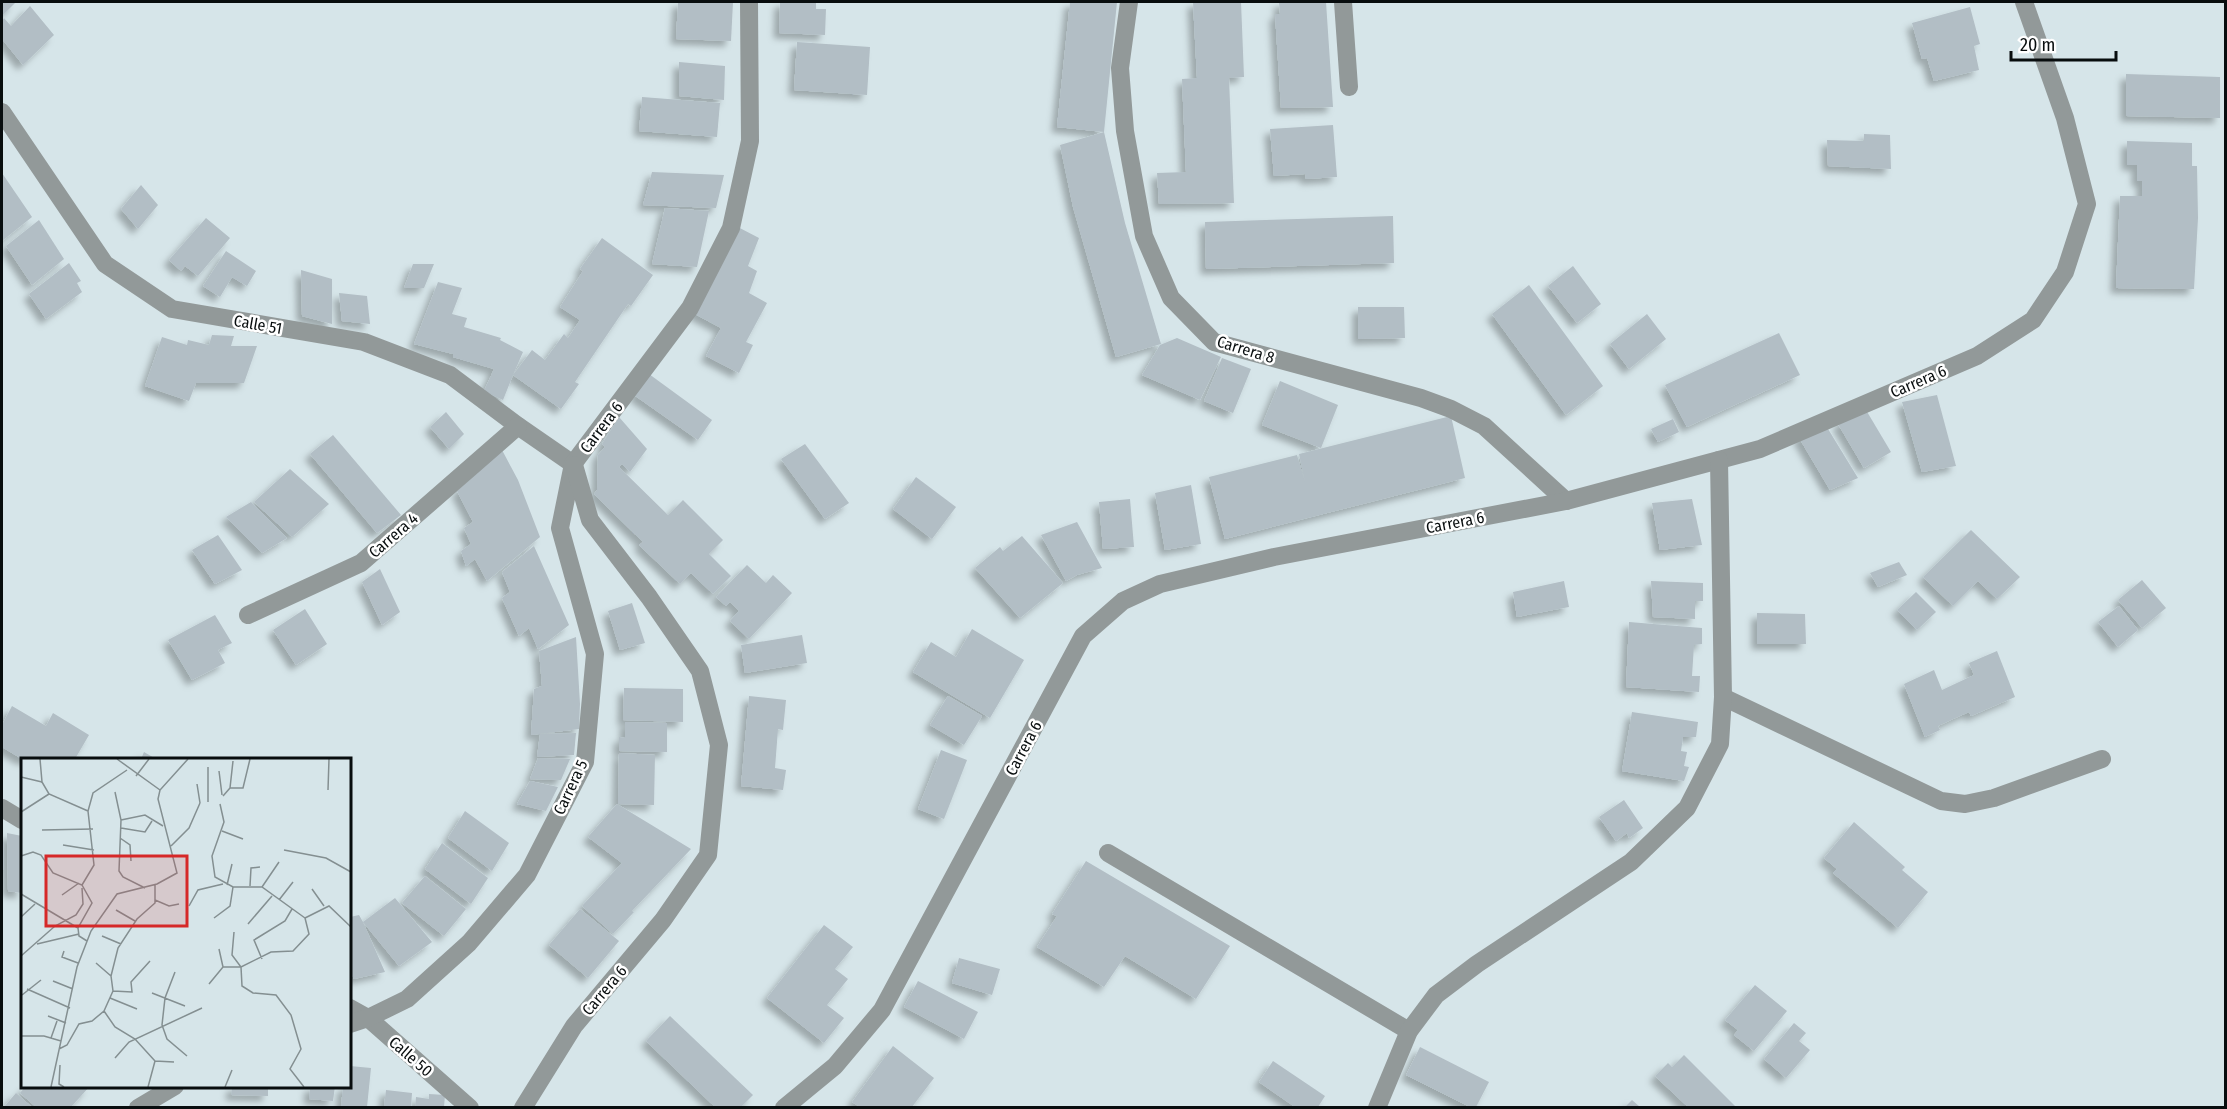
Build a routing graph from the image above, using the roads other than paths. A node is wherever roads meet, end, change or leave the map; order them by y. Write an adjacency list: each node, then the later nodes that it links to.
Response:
1 (749, 2): 9 (street, Carrera 6)
2 (1129, 2): 10 (street, Carrera 8)
3 (1343, 2): 5 (street)
4 (2024, 2): 8 (street, Carrera 6)
5 (1349, 87)
6 (2, 112): 7 (street, Calle 51)
7 (518, 426): 9 (street, Calle 51); 11 (street, Carrera 4)
8 (1719, 460): 10 (street, Carrera 6); 12 (street)
9 (573, 464): 18 (street, Carrera 5); 24 (street, Carrera 6)
10 (1566, 501): 25 (street, Carrera 6)
11 (248, 615)
12 (1723, 697): 13 (street); 20 (street)
13 (2103, 759)
14 (2, 808): 15 (street)
15 (21, 819)
16 (1108, 853): 20 (street)
17 (351, 1009): 18 (street, Calle 50)
18 (368, 1018): 19 (street, Carrera 5); 23 (street, Calle 50)
19 (351, 1024)
20 (1409, 1030): 26 (street)
21 (171, 1088): 22 (street)
22 (138, 1107)
23 (470, 1107)
24 (524, 1107)
25 (784, 1107)
26 (1377, 1107)

